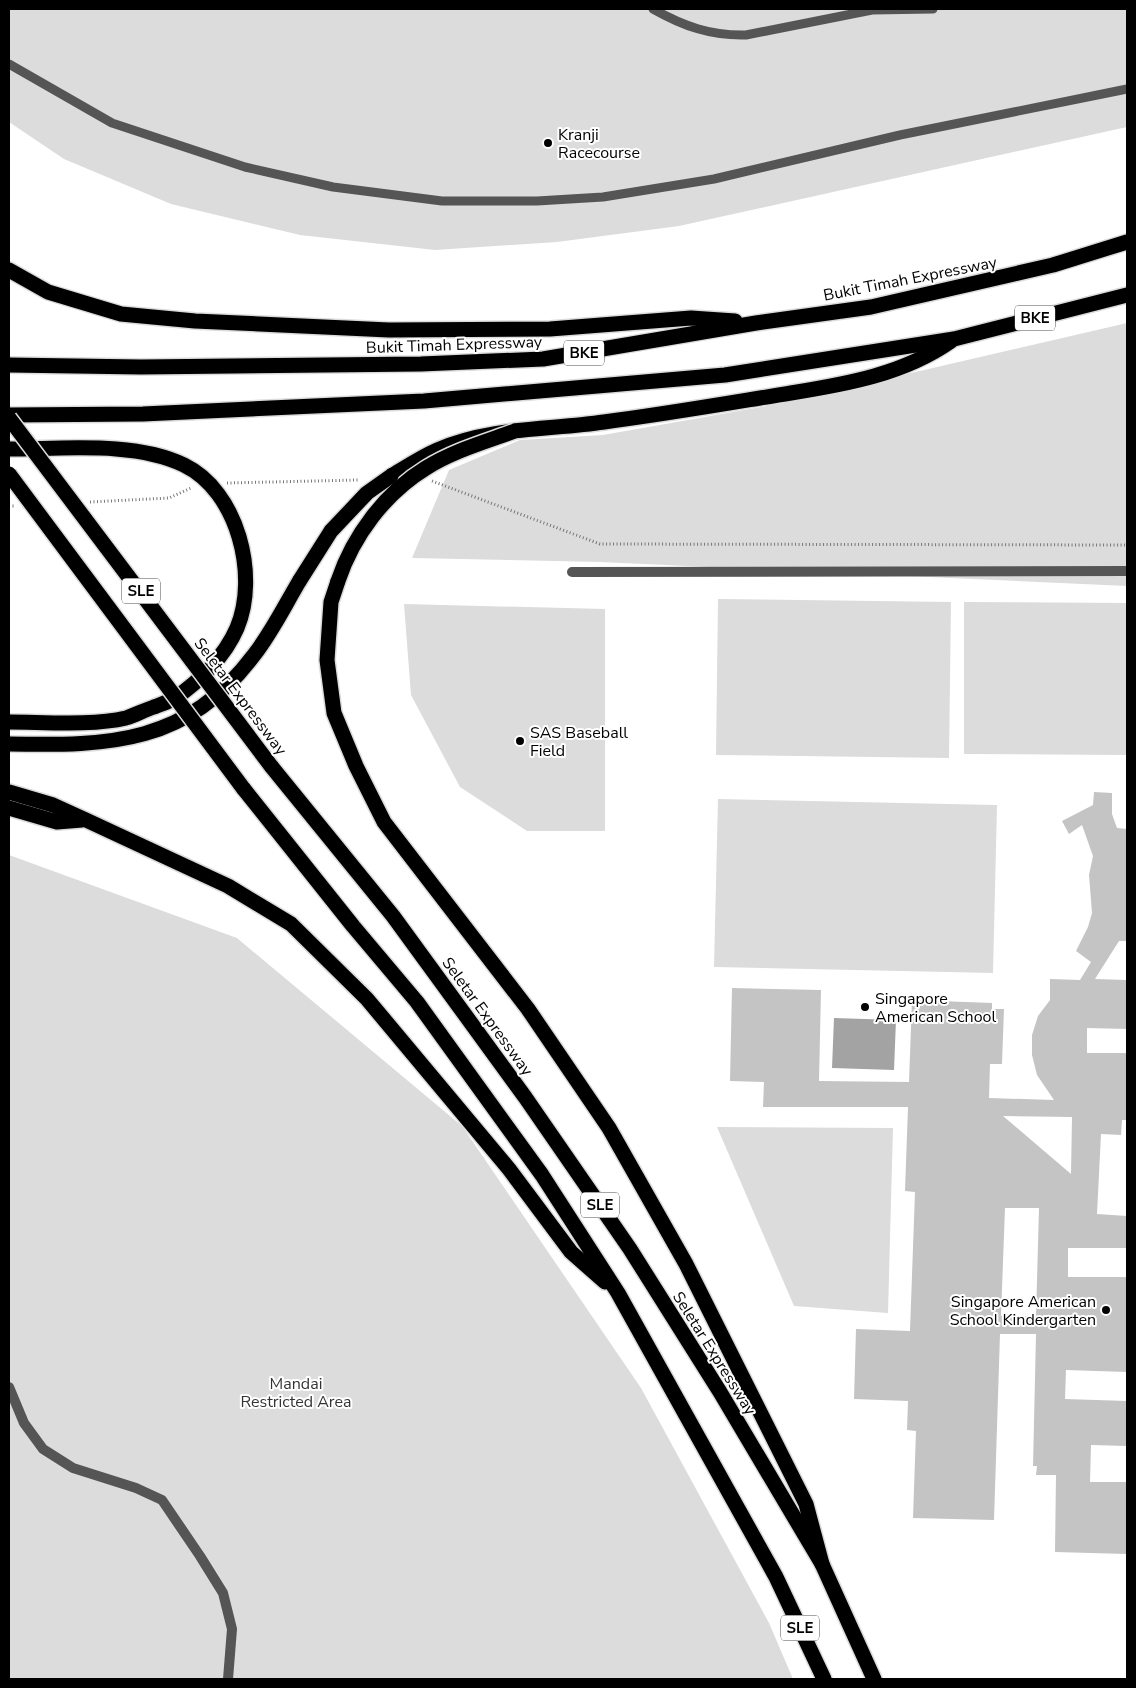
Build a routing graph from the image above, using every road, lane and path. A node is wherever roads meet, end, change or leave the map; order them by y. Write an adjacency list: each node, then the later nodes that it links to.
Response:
1 (653, 9): 2 (lane)
2 (933, 9)
3 (9, 64): 4 (lane)
4 (1127, 89)
5 (1127, 242): 8 (highway, Bukit Timah Expressway / BKE)
6 (9, 270): 8 (highway)
7 (1127, 295): 9 (highway, BKE)
8 (756, 323): 10 (highway, Bukit Timah Expressway / BKE)
9 (954, 338): 11 (highway, BKE); 12 (highway)
10 (9, 365)
11 (9, 416): 32 (highway, Seletar Expressway / SLE, bridge)
12 (514, 431): 26 (highway, bridge); 32 (highway, bridge)
13 (9, 449): 25 (highway)
14 (9, 474): 30 (highway, bridge)
15 (361, 480): 17 (path)
16 (428, 480): 22 (path)
17 (218, 484)
18 (200, 486): 19 (path)
19 (84, 502)
20 (9, 506): 21 (path)
21 (18, 506)
22 (1127, 545)
23 (1127, 571): 24 (street)
24 (572, 572)
25 (9, 722)
26 (9, 744)
27 (9, 792): 29 (highway)
28 (9, 808): 29 (highway)
29 (86, 820): 30 (highway)
30 (618, 1293): 34 (highway, SLE)
31 (9, 1387): 33 (street)
32 (822, 1564): 35 (highway, Seletar Expressway / SLE)
33 (228, 1679)
34 (824, 1679)
35 (874, 1679)

